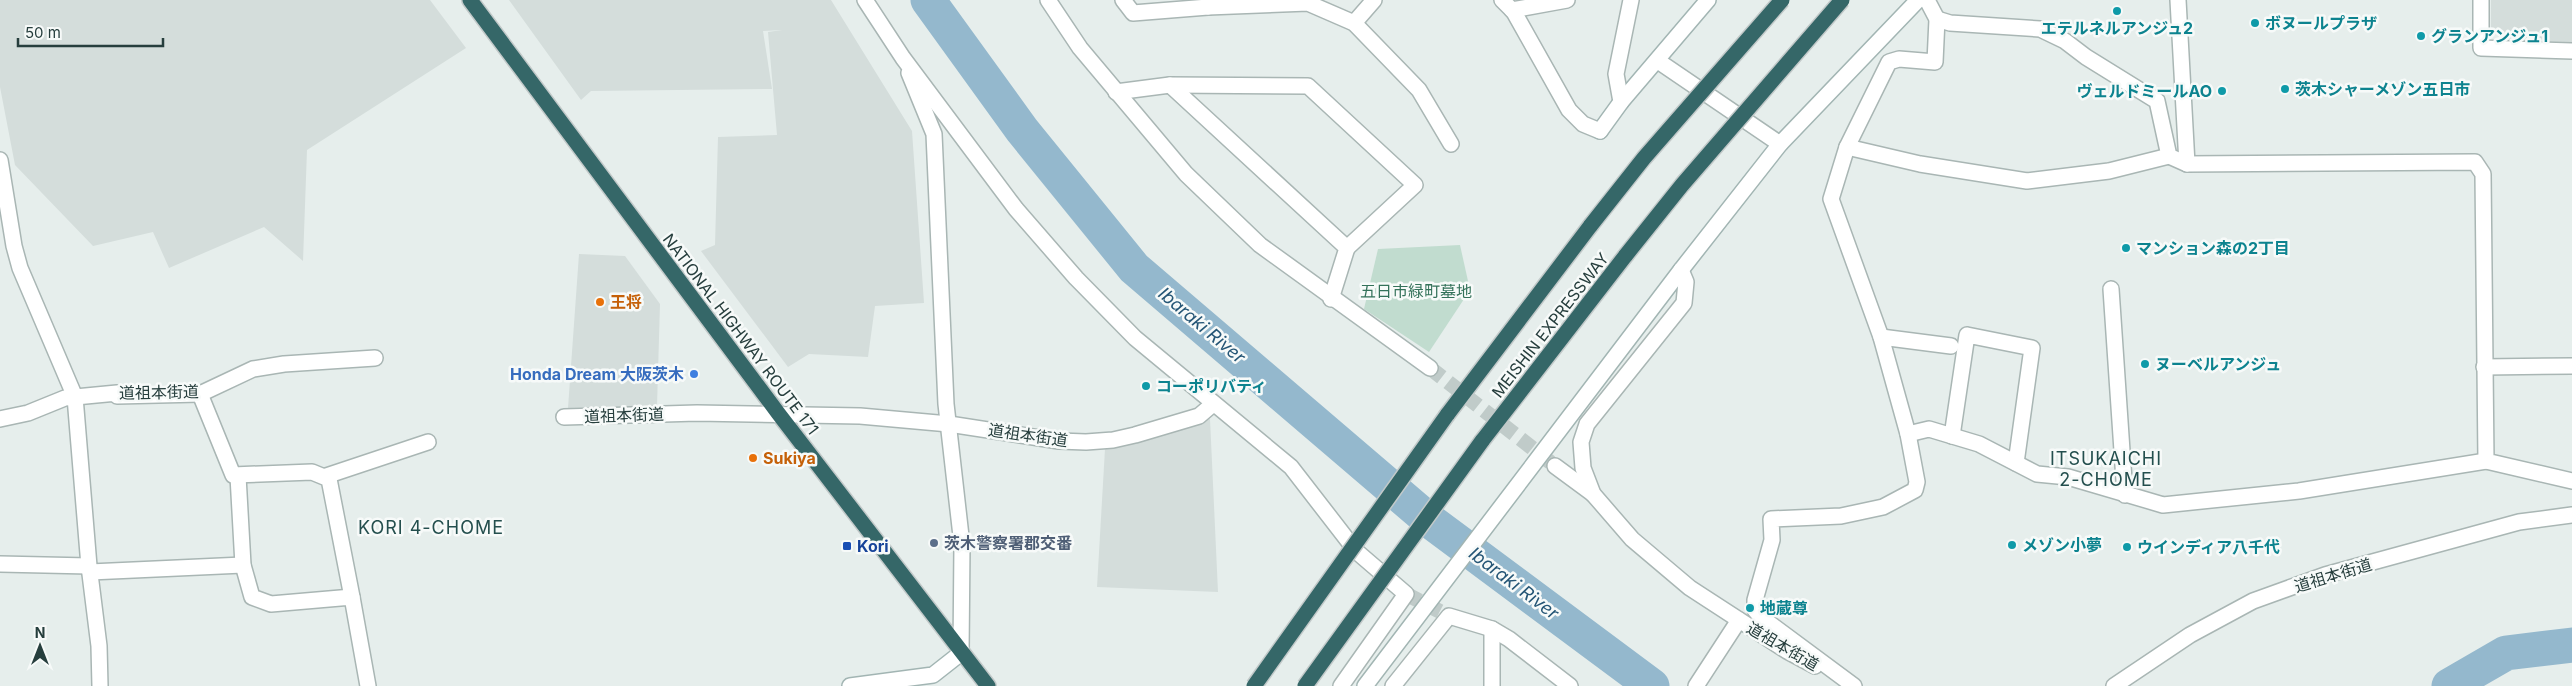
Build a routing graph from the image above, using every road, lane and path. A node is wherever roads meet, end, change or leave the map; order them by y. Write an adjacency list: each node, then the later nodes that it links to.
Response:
1 (470, 0): 44 (highway, NATIONAL HIGHWAY ROUTE 171)
2 (865, 0): 20 (street)
3 (1048, 0): 23 (street)
4 (1123, 0): 15 (street)
5 (1374, 0): 18 (street)
6 (1567, 0): 16 (street)
7 (1632, 0): 24 (street)
8 (1708, 0): 21 (street)
9 (1782, 0): 71 (highway, MEISHIN EXPRESSWAY, bridge)
10 (1842, 0): 72 (highway, MEISHIN EXPRESSWAY, bridge)
11 (1918, 0): 26 (street)
12 (1927, 0): 17 (street)
13 (2178, 0): 29 (street)
14 (2481, 0): 19 (street)
15 (1209, 4): 18 (street)
16 (1507, 5): 24 (street)
17 (1937, 19): 27 (street); 28 (street)
18 (1354, 23): 25 (street)
19 (2572, 50)
20 (903, 58): 43 (street); 47 (street)
21 (1658, 60): 24 (street); 26 (street)
22 (1170, 85): 23 (street); 31 (street); 31 (street)
23 (1116, 92): 34 (street)
24 (1621, 102)
25 (1451, 144)
26 (1780, 144): 32 (street)
27 (1847, 147): 28 (street); 35 (street)
28 (2169, 156): 29 (street)
29 (2187, 164): 38 (street)
30 (0, 168): 42 (street)
31 (1347, 248): 34 (street)
32 (1681, 270): 57 (street); 74 (street)
33 (2112, 290): 58 (street)
34 (1332, 299): 40 (street)
35 (1881, 336): 36 (street); 48 (street)
36 (1951, 346)
37 (375, 358): 41 (street, 道祖本街道)
38 (2484, 366): 39 (street); 51 (street)
39 (2572, 366)
40 (1430, 368)
41 (200, 394): 42 (street, 道祖本街道); 54 (street)
42 (75, 397): 46 (street, 道祖本街道); 62 (street)
43 (1213, 404): 47 (street, 道祖本街道); 73 (street)
44 (778, 413): 45 (street, 道祖本街道); 47 (street, 道祖本街道); 66 (highway, NATIONAL HIGHWAY ROUTE 171)
45 (564, 417)
46 (0, 419)
47 (949, 424): 66 (street)
48 (1908, 434): 49 (street); 79 (street)
49 (1952, 436): 52 (street); 52 (street)
50 (428, 442): 55 (street)
51 (2486, 461): 56 (street); 58 (street)
52 (2016, 463): 58 (street)
53 (1555, 466): 57 (street)
54 (238, 476): 55 (street); 61 (street)
55 (326, 476): 63 (street)
56 (2572, 480)
57 (1593, 494): 64 (street, 道祖本街道)
58 (2125, 494)
59 (2572, 515): 80 (street, 道祖本街道)
60 (0, 564): 62 (street)
61 (243, 565): 62 (street); 63 (street)
62 (89, 569): 67 (street)
63 (352, 597): 68 (street)
64 (1736, 624): 78 (street); 79 (street, 道祖本街道)
65 (1492, 629): 75 (street); 76 (street); 77 (street)
66 (961, 652): 69 (street); 70 (highway, NATIONAL HIGHWAY ROUTE 171)
67 (100, 686)
68 (368, 686)
69 (850, 686)
70 (988, 686)
71 (1254, 686)
72 (1306, 686)
73 (1341, 686)
74 (1365, 686)
75 (1393, 686)
76 (1492, 686)
77 (1570, 686)
78 (1696, 686)
79 (1854, 686)
80 (2114, 686)

